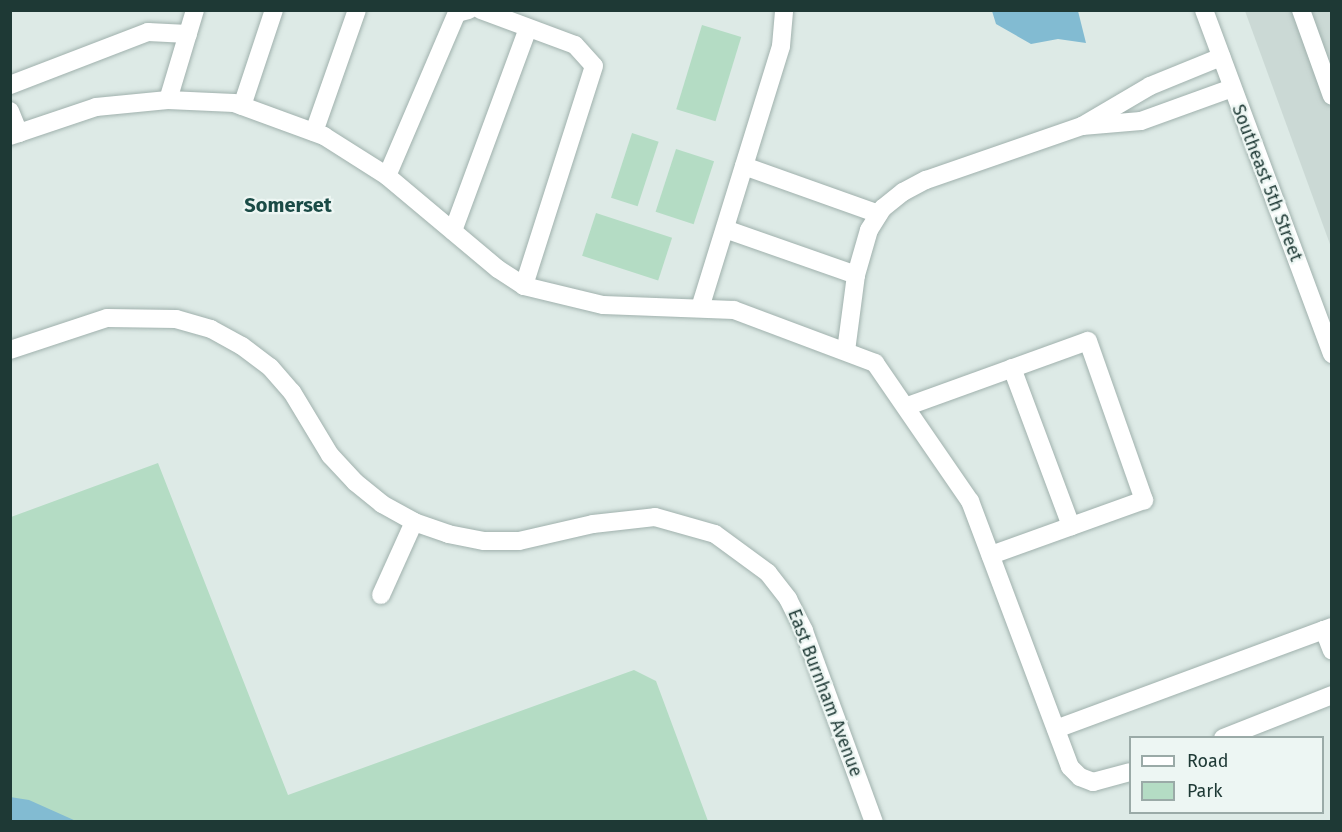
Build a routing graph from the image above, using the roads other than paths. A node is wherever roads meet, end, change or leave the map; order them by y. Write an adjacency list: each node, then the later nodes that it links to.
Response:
1 (195, 10): 10 (street)
2 (274, 10): 16 (street)
3 (357, 10): 19 (street)
4 (469, 10): 22 (street)
5 (481, 10): 9 (street)
6 (784, 10): 21 (street)
7 (1203, 10): 11 (street, Southeast 5th Street)
8 (1301, 10): 14 (street)
9 (528, 28): 25 (street); 27 (street)
10 (188, 34): 12 (street); 15 (street)
11 (1221, 57): 13 (street, Southeast 5th Street); 18 (street)
12 (10, 85)
13 (1232, 88): 18 (street); 31 (street, Southeast 5th Street)
14 (1332, 96)
15 (168, 100): 16 (street); 20 (street)
16 (242, 106): 19 (street)
17 (10, 111): 20 (street)
18 (1082, 126): 23 (street)
19 (314, 132): 22 (street)
20 (15, 135)
21 (744, 166): 23 (street); 24 (street)
22 (387, 176): 25 (street)
23 (879, 214): 26 (street)
24 (725, 230): 26 (street); 28 (street)
25 (453, 231): 27 (street)
26 (856, 275): 30 (street)
27 (524, 286): 28 (street)
28 (700, 308): 30 (street)
29 (10, 350): 34 (street, East Burnham Avenue)
30 (846, 351): 33 (street)
31 (1332, 354)
32 (1012, 368): 33 (street); 35 (street); 35 (street)
33 (908, 406): 36 (street)
34 (414, 522): 37 (street); 44 (street, East Burnham Avenue)
35 (1071, 526): 36 (street)
36 (991, 555): 41 (street)
37 (381, 595)
38 (1328, 628): 39 (street); 41 (street)
39 (1332, 651)
40 (1332, 695): 42 (street)
41 (1056, 729): 43 (street)
42 (1229, 736)
43 (1129, 773)
44 (874, 822)

